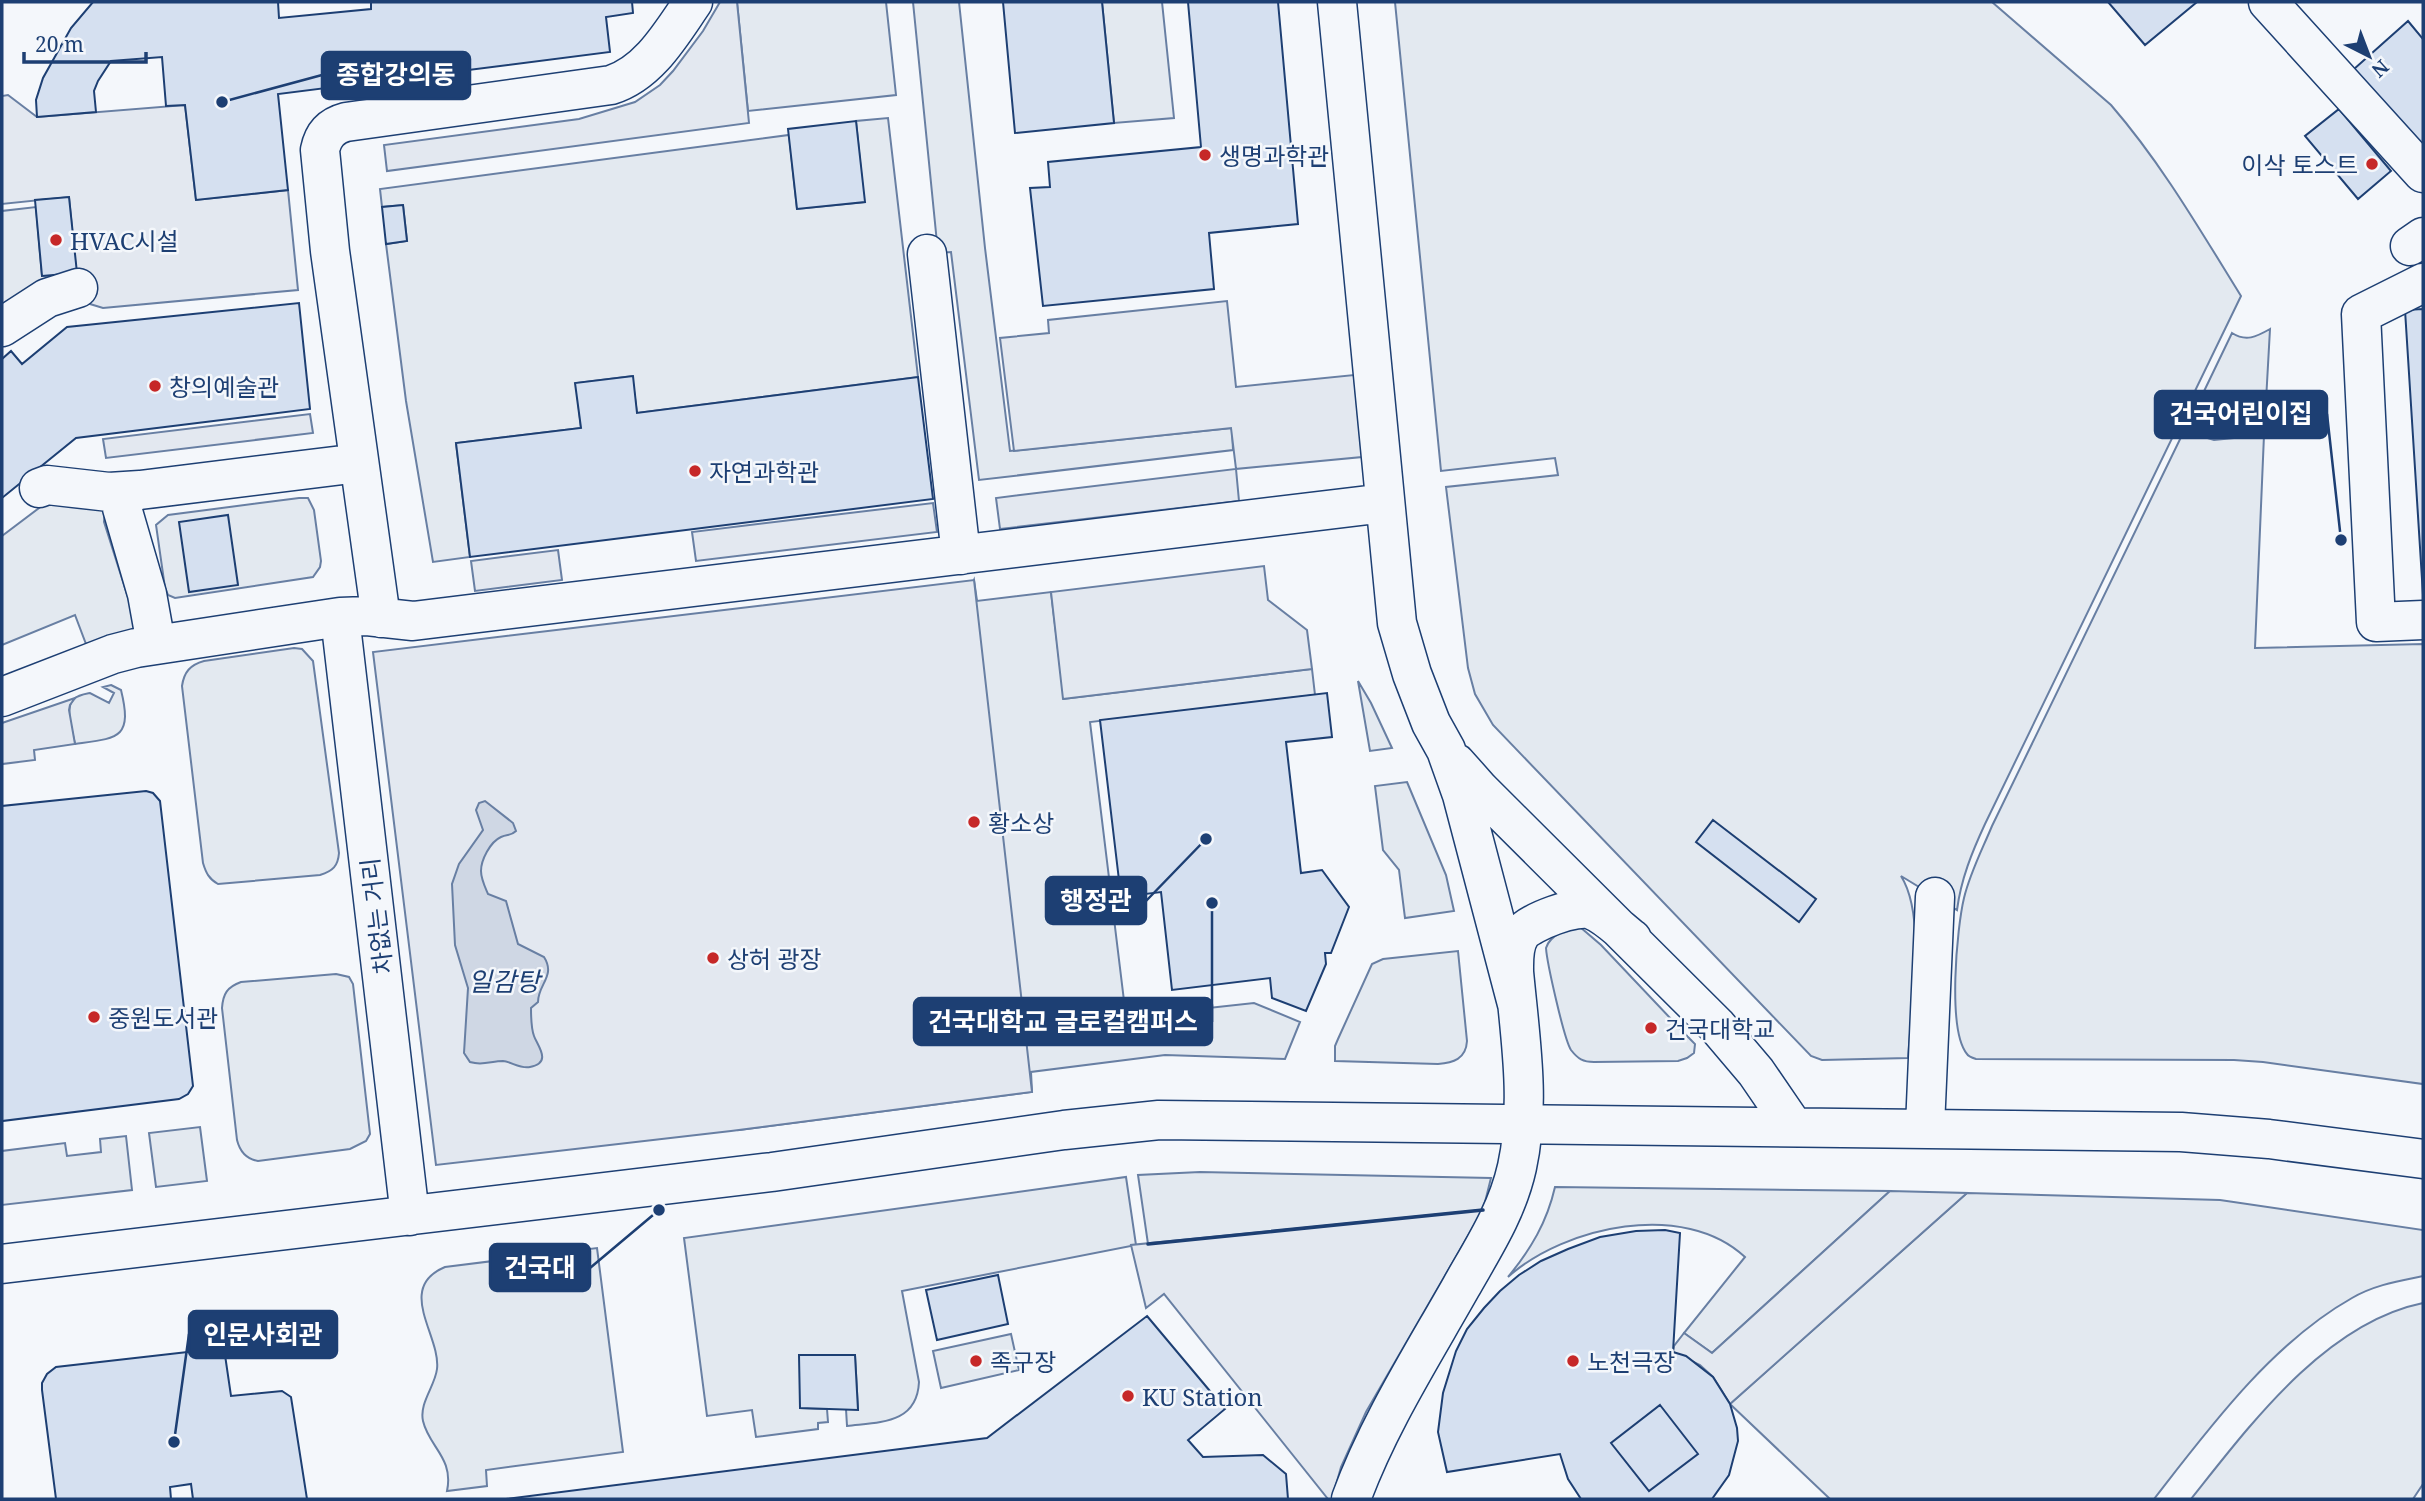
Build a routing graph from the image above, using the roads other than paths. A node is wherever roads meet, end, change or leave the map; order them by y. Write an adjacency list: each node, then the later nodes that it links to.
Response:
1 (693, 2): 9 (street)
2 (1337, 2): 12 (street)
3 (2268, 2): 4 (street)
4 (2423, 173)
5 (927, 254): 13 (street)
6 (2423, 283): 16 (street)
7 (78, 288): 8 (street)
8 (2, 327)
9 (359, 463): 11 (street); 15 (street)
10 (39, 488): 11 (street)
11 (141, 490): 17 (street)
12 (1385, 503): 13 (street); 19 (street)
13 (961, 555): 15 (street)
14 (340, 617): 15 (street); 17 (street); 27 (street, 차없는 거리)
15 (382, 618)
16 (2423, 620)
17 (156, 644): 18 (street)
18 (2, 696)
19 (1446, 750): 21 (street); 22 (street)
20 (1935, 897): 25 (street)
21 (1632, 939): 22 (street); 24 (street)
22 (1517, 1004): 23 (street)
23 (1523, 1123): 24 (street); 27 (street); 29 (street)
24 (1793, 1126): 25 (street)
25 (1925, 1128): 26 (street)
26 (2423, 1158)
27 (410, 1216): 28 (street)
28 (2, 1264)
29 (1351, 1499)

